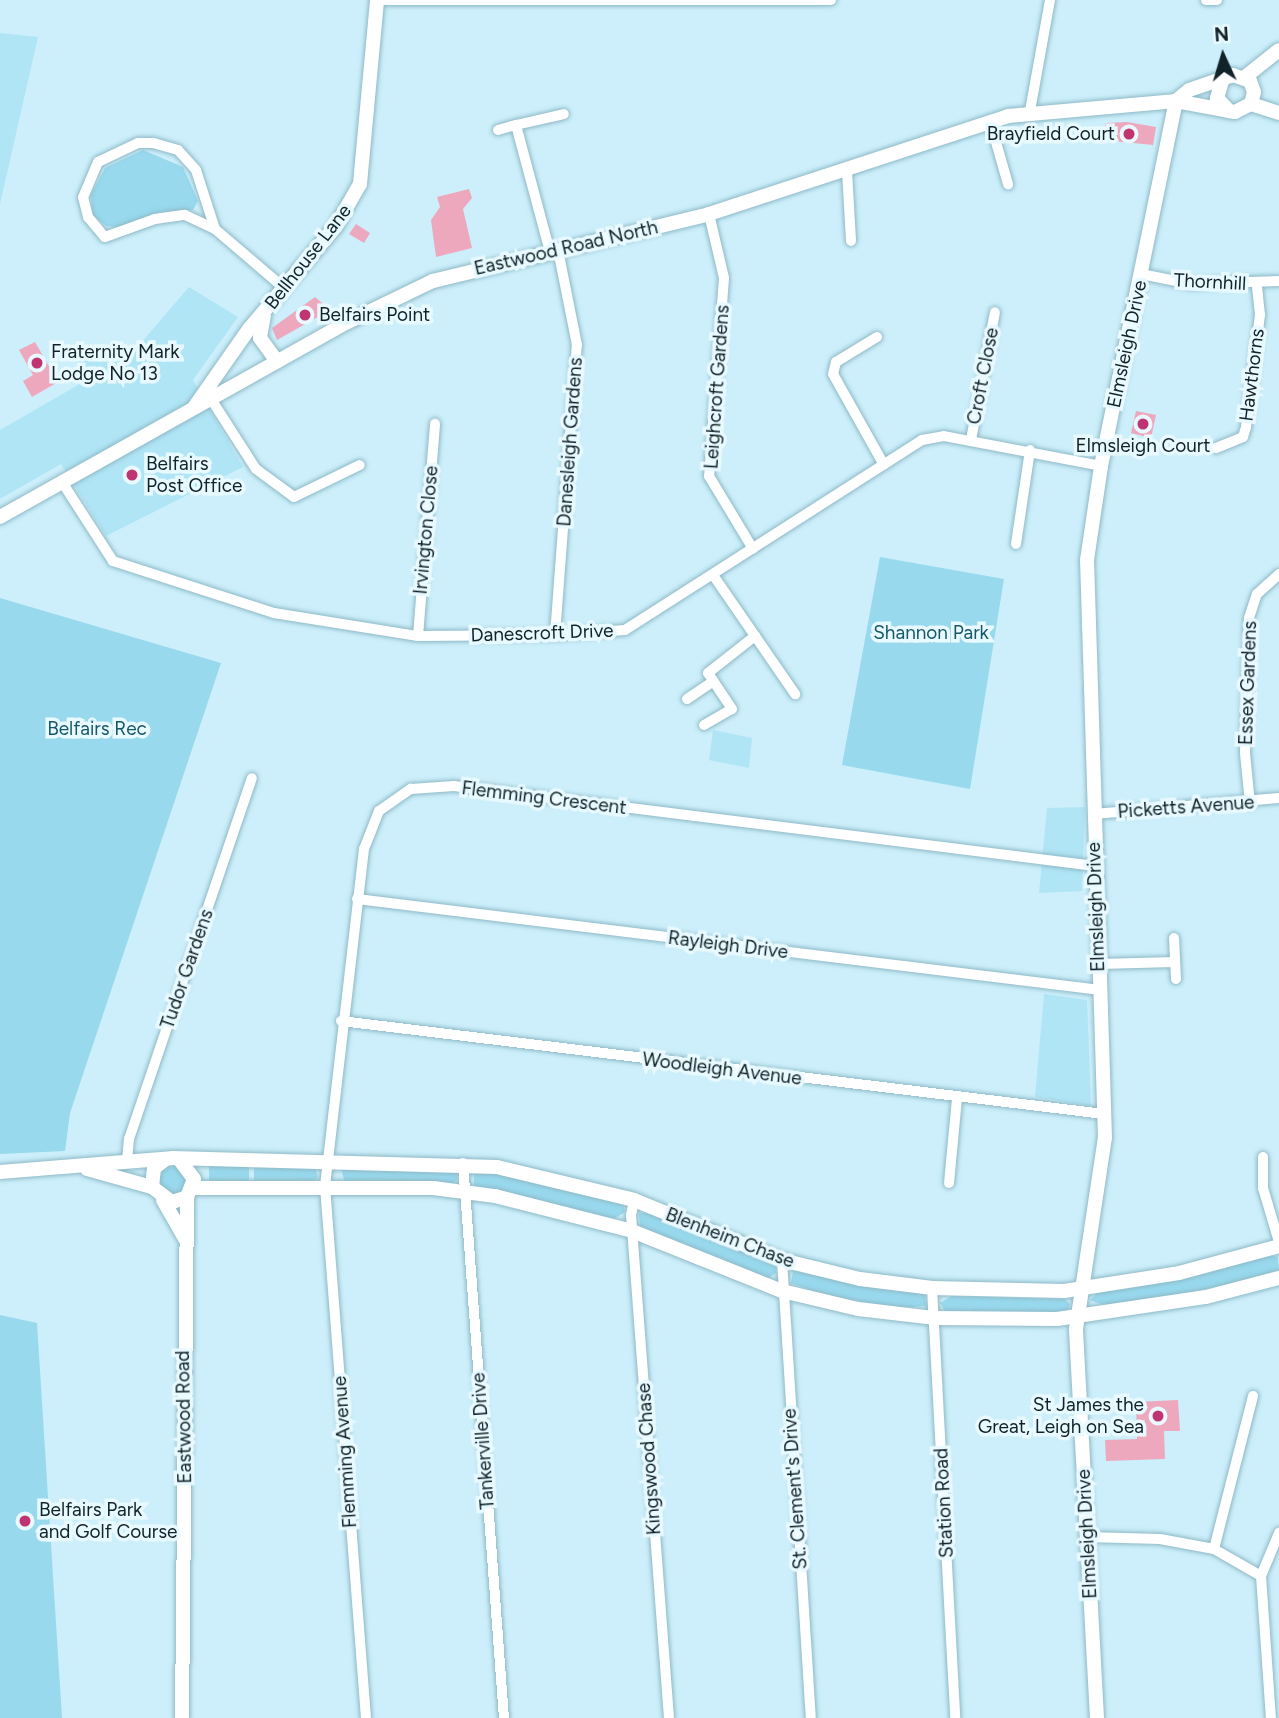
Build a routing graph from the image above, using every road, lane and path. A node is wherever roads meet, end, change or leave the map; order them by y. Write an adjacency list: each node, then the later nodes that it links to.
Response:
1 (377, 0): 2 (street); 27 (street, Bellhouse Lane)
2 (831, 0)
3 (1050, 0): 11 (street)
4 (1206, 0): 5 (street)
5 (1217, 0)
6 (1279, 50): 7 (street)
7 (1245, 77): 8 (street); 10 (street)
8 (1222, 81): 9 (street, Eastwood Road North); 12 (street)
9 (1176, 102): 11 (street, Eastwood Road North); 12 (street, Eastwood Road North); 24 (street, Elmsleigh Drive)
10 (1251, 104): 12 (street); 13 (street)
11 (1030, 111): 15 (street, Eastwood Road North)
12 (1229, 111)
13 (1279, 113)
14 (564, 114): 16 (street)
15 (990, 121): 18 (street, Eastwood Road North); 19 (street)
16 (516, 125): 17 (street); 23 (street, Danesleigh Gardens)
17 (498, 130)
18 (847, 172): 20 (street, Eastwood Road North); 22 (street)
19 (1008, 184)
20 (709, 214): 23 (street, Eastwood Road North); 48 (street, Leighcroft Gardens)
21 (215, 229): 21 (street); 27 (street)
22 (851, 241)
23 (554, 251): 33 (street, Eastwood Road North); 51 (street, Danesleigh Gardens)
24 (1141, 274): 26 (street, Thornhill); 44 (street, Elmsleigh Drive)
25 (1279, 281): 26 (street, Thornhill)
26 (1257, 284): 40 (street, Hawthorns)
27 (284, 288): 29 (street, Bellhouse Lane)
28 (995, 312): 39 (street, Croft Close)
29 (264, 314): 31 (street); 32 (street, Bellhouse Lane)
30 (877, 337): 43 (street)
31 (260, 338): 32 (street); 33 (street)
32 (242, 339): 34 (street, Bellhouse Lane)
33 (277, 361): 35 (street, Eastwood Road North)
34 (222, 367): 35 (street); 37 (street, Bellhouse Lane)
35 (235, 384): 36 (street, Eastwood Road North)
36 (211, 399): 37 (street, Eastwood Road North); 42 (street)
37 (192, 410): 45 (street, Eastwood Road North)
38 (435, 424): 52 (street, Irvington Close)
39 (971, 440): 41 (street, Danescroft Drive); 43 (street, Danescroft Drive)
40 (1216, 448)
41 (1030, 450): 44 (street, Danescroft Drive); 47 (street)
42 (360, 465)
43 (884, 465): 48 (street, Danescroft Drive)
44 (1101, 466): 61 (street, Elmsleigh Drive)
45 (62, 482): 46 (street, Eastwood Road North); 52 (street, Danescroft Drive)
46 (0, 516)
47 (1016, 544)
48 (753, 549): 50 (street, Danescroft Drive)
49 (1279, 574): 60 (street, Essex Gardens)
50 (713, 575): 51 (street, Danescroft Drive); 53 (street)
51 (555, 635): 52 (street, Danescroft Drive)
52 (418, 636)
53 (755, 636): 54 (street); 55 (street)
54 (714, 681): 56 (street); 57 (street)
55 (795, 694)
56 (687, 699)
57 (704, 725)
58 (253, 778): 75 (street, Tudor Gardens)
59 (1279, 798): 60 (street, Picketts Avenue)
60 (1250, 804): 61 (street, Picketts Avenue)
61 (1093, 814): 62 (street, Elmsleigh Drive)
62 (1095, 866): 63 (street, Flemming Crescent); 66 (street, Elmsleigh Drive)
63 (356, 900): 68 (street, Rayleigh Drive); 69 (street, Flemming Crescent)
64 (1174, 938): 65 (street)
65 (1175, 962): 66 (street); 67 (street)
66 (1099, 964): 68 (street, Elmsleigh Drive)
67 (1176, 979)
68 (1100, 990): 71 (street, Elmsleigh Drive)
69 (341, 1021): 70 (street, Woodleigh Avenue); 74 (street, Flemming Crescent)
70 (957, 1099): 71 (street, Woodleigh Avenue); 79 (street)
71 (1104, 1114): 92 (street, Elmsleigh Drive)
72 (1264, 1157): 88 (street)
73 (172, 1160): 74 (street, Blenheim Chase); 75 (street); 80 (street); 83 (street)
74 (325, 1160): 76 (street, Blenheim Chase); 81 (street, Flemming Crescent)
75 (127, 1161): 77 (street)
76 (463, 1163): 82 (street, Tankerville Drive); 85 (street, Blenheim Chase)
77 (79, 1167): 78 (street); 80 (street)
78 (0, 1172)
79 (949, 1183)
80 (152, 1186): 84 (street)
81 (325, 1186): 82 (street, Blenheim Chase); 83 (street, Blenheim Chase); 102 (street, Flemming Avenue)
82 (465, 1192): 86 (street, Blenheim Chase); 103 (street, Tankerville Drive)
83 (190, 1193): 84 (street); 87 (street, Eastwood Road)
84 (163, 1200): 87 (street)
85 (634, 1200): 86 (street, Kingswood Chase); 89 (street, Blenheim Chase)
86 (632, 1231): 93 (street, Blenheim Chase); 104 (street, Kingswood Chase)
87 (187, 1242): 101 (street, Eastwood Road)
88 (1279, 1244): 92 (street, Blenheim Chase)
89 (782, 1260): 91 (street, Blenheim Chase); 93 (street, St. Clement's Drive)
90 (1279, 1278): 94 (street, Blenheim Chase)
91 (932, 1288): 92 (street, Blenheim Chase); 95 (street, Station Road)
92 (1081, 1289): 94 (street, Elmsleigh Drive)
93 (782, 1290): 95 (street, Blenheim Chase); 105 (street, St. Clement's Drive)
94 (1078, 1316): 95 (street, Blenheim Chase); 98 (street, Elmsleigh Drive)
95 (935, 1318): 106 (street, Station Road)
96 (1253, 1396): 99 (street)
97 (1279, 1533): 100 (street)
98 (1087, 1537): 99 (street); 107 (street, Elmsleigh Drive)
99 (1214, 1549): 100 (street)
100 (1261, 1576): 108 (street)
101 (182, 1718)
102 (366, 1718)
103 (504, 1718)
104 (669, 1718)
105 (810, 1718)
106 (955, 1718)
107 (1097, 1718)
108 (1271, 1718)

